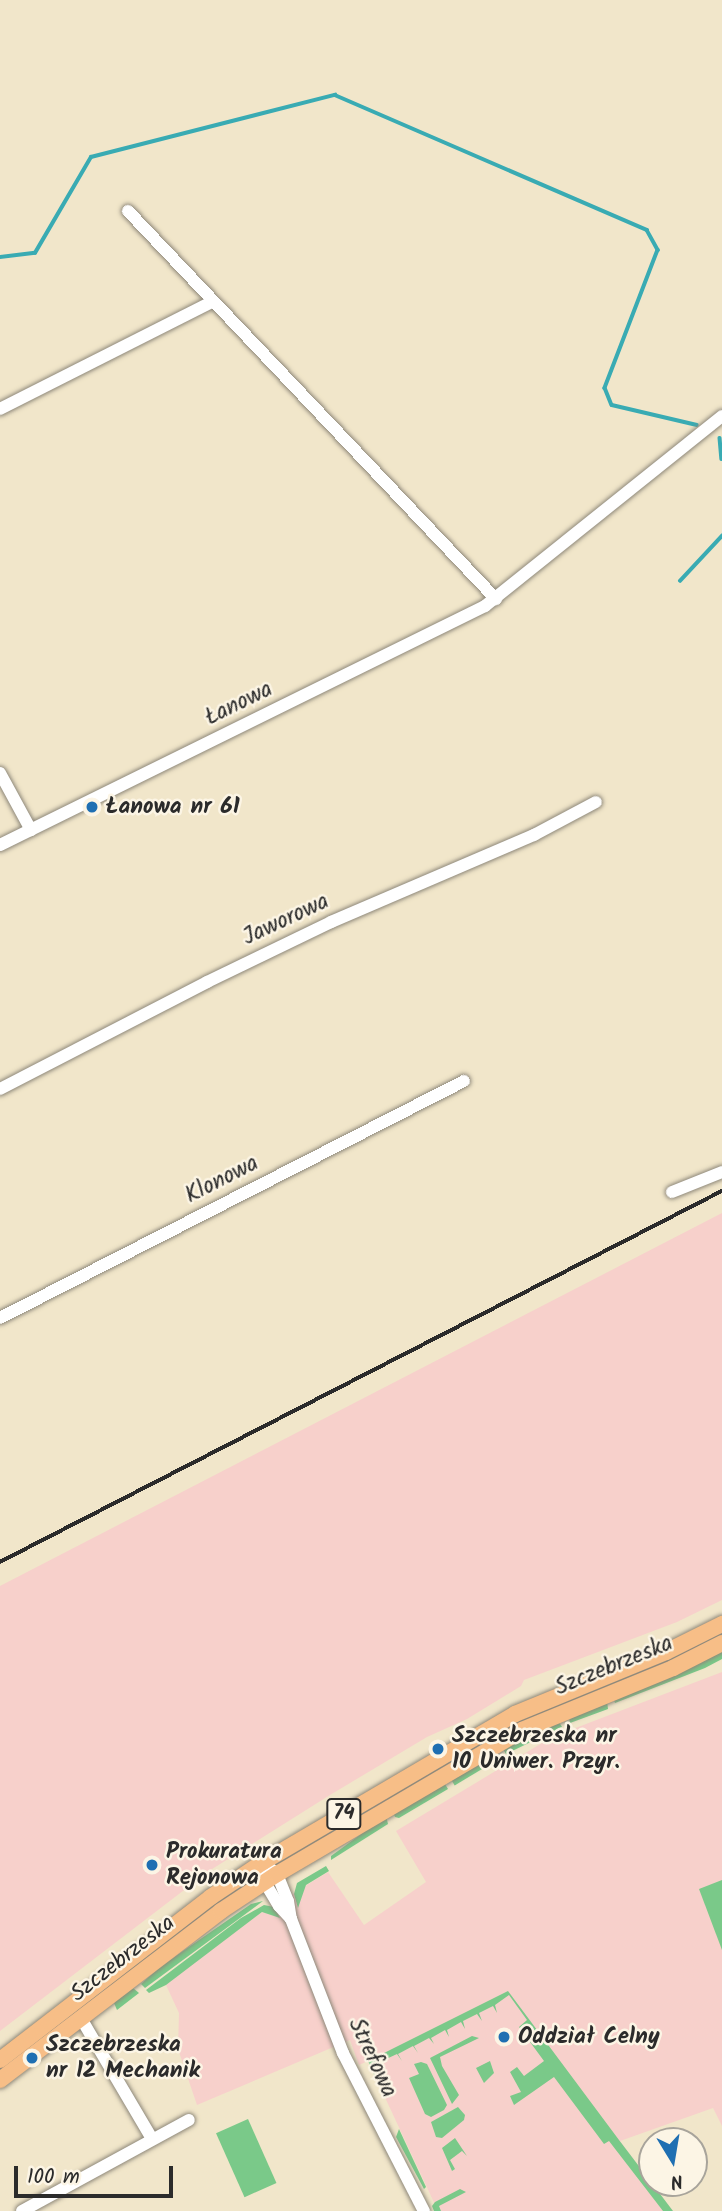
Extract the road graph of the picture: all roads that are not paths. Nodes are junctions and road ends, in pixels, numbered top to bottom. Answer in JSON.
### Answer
{"nodes":[{"id":1,"x":128,"y":211,"type":"dead end"},
{"id":2,"x":212,"y":302,"type":"junction"},
{"id":3,"x":0,"y":409,"type":"edge"},
{"id":4,"x":722,"y":416,"type":"edge"},
{"id":5,"x":496,"y":599,"type":"junction"},
{"id":6,"x":0,"y":772,"type":"edge"},
{"id":7,"x":596,"y":803,"type":"dead end"},
{"id":8,"x":30,"y":830,"type":"junction"},
{"id":9,"x":0,"y":845,"type":"edge"},
{"id":10,"x":464,"y":1082,"type":"dead end"},
{"id":11,"x":0,"y":1089,"type":"edge"},
{"id":12,"x":722,"y":1172,"type":"edge"},
{"id":13,"x":671,"y":1192,"type":"dead end"},
{"id":14,"x":0,"y":1318,"type":"edge"},
{"id":15,"x":722,"y":1624,"type":"edge"},
{"id":16,"x":722,"y":1643,"type":"edge"},
{"id":17,"x":263,"y":1862,"type":"junction"},
{"id":18,"x":270,"y":1877,"type":"junction"},
{"id":19,"x":82,"y":2020,"type":"junction"},
{"id":20,"x":0,"y":2060,"type":"edge"},
{"id":21,"x":0,"y":2080,"type":"edge"},
{"id":22,"x":189,"y":2120,"type":"dead end"},
{"id":23,"x":152,"y":2140,"type":"junction"},
{"id":24,"x":22,"y":2211,"type":"edge"},
{"id":25,"x":424,"y":2211,"type":"edge"}],
"edges":[{"from":1,"to":2,"type":"street"},
{"from":2,"to":3,"type":"street"},
{"from":2,"to":5,"type":"street"},
{"from":4,"to":5,"type":"street","name":"Łanowa"},
{"from":5,"to":8,"type":"street","name":"Łanowa"},
{"from":6,"to":8,"type":"street"},
{"from":7,"to":11,"type":"street","name":"Jaworowa"},
{"from":8,"to":9,"type":"street","name":"Łanowa"},
{"from":10,"to":14,"type":"street","name":"Klonowa"},
{"from":12,"to":13,"type":"street"},
{"from":15,"to":17,"type":"main road","name":"Szczebrzeska","number":"74"},
{"from":16,"to":18,"type":"main road","name":"Szczebrzeska","number":"74"},
{"from":17,"to":18,"type":"street","name":"Strefowa"},
{"from":17,"to":20,"type":"main road","name":"Szczebrzeska","number":"74"},
{"from":18,"to":19,"type":"main road","name":"Szczebrzeska","number":"74"},
{"from":18,"to":25,"type":"street","name":"Strefowa"},
{"from":19,"to":21,"type":"main road","name":"Szczebrzeska","number":"74"},
{"from":19,"to":23,"type":"street"},
{"from":22,"to":23,"type":"street"},
{"from":23,"to":24,"type":"street"}]}
